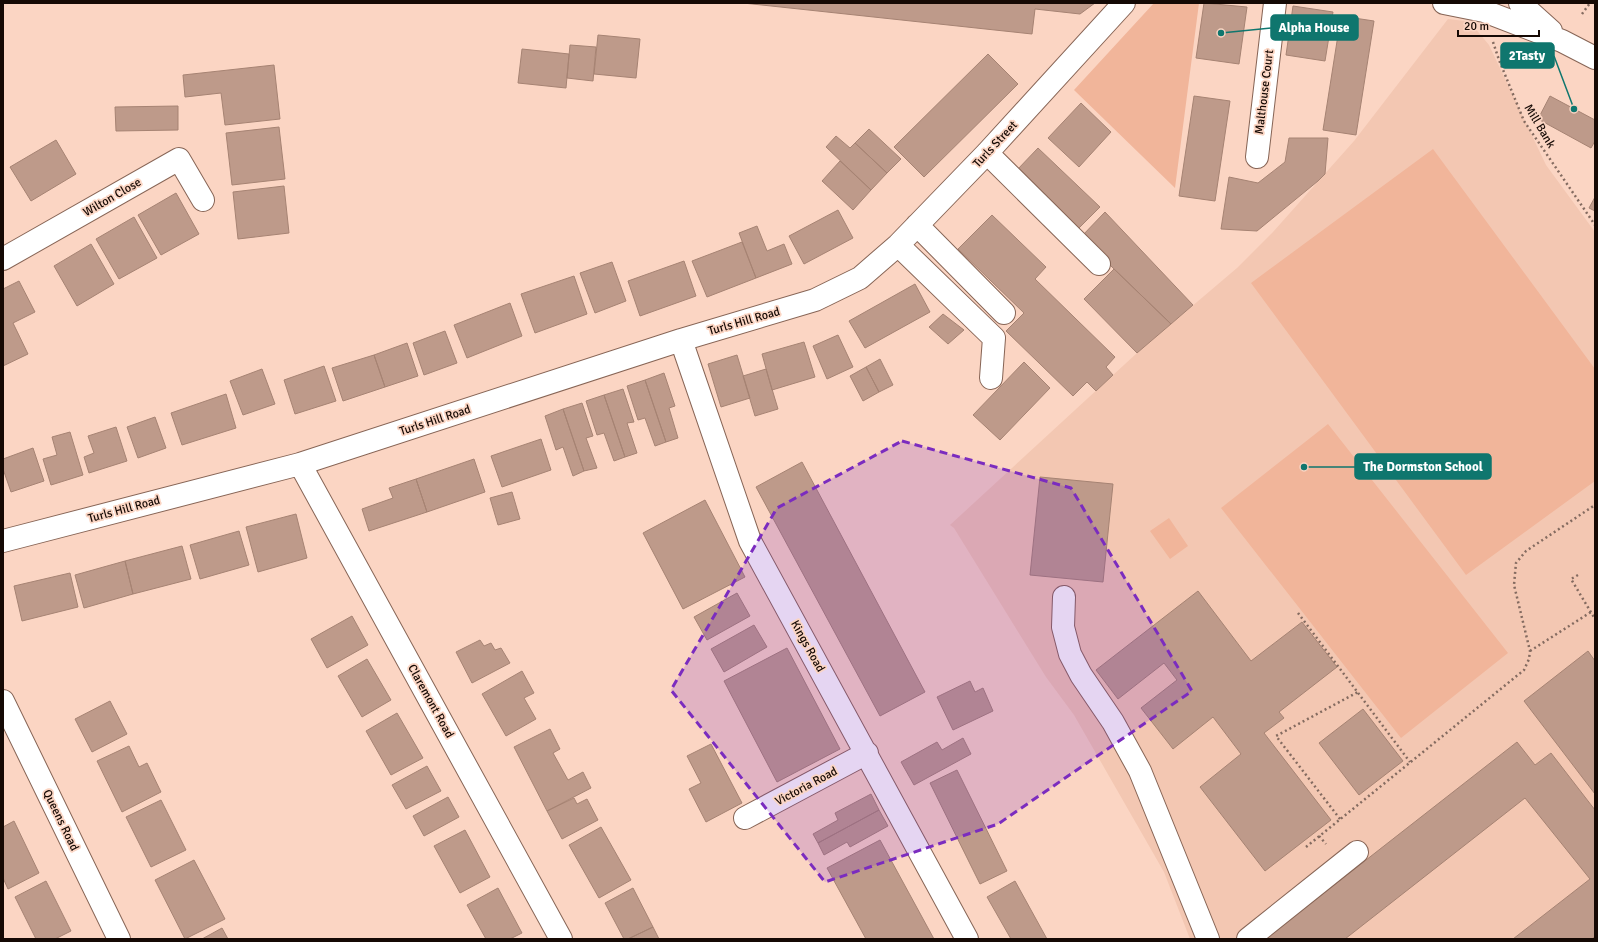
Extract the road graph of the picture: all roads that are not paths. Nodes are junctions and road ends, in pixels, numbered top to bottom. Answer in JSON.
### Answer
{"nodes":[{"id":1,"x":1124,"y":3,"type":"edge"},
{"id":2,"x":1275,"y":3,"type":"edge"},
{"id":3,"x":1444,"y":3,"type":"edge"},
{"id":4,"x":1520,"y":3,"type":"edge"},
{"id":5,"x":1562,"y":41,"type":"junction"},
{"id":6,"x":1595,"y":58,"type":"edge"},
{"id":7,"x":987,"y":153,"type":"junction"},
{"id":8,"x":1257,"y":157,"type":"dead end"},
{"id":9,"x":203,"y":200,"type":"dead end"},
{"id":10,"x":917,"y":225,"type":"junction"},
{"id":11,"x":898,"y":246,"type":"junction"},
{"id":12,"x":3,"y":259,"type":"edge"},
{"id":13,"x":1100,"y":264,"type":"dead end"},
{"id":14,"x":860,"y":278,"type":"joint"},
{"id":15,"x":1004,"y":313,"type":"dead end"},
{"id":16,"x":681,"y":340,"type":"junction"},
{"id":17,"x":991,"y":378,"type":"dead end"},
{"id":18,"x":300,"y":464,"type":"junction"},
{"id":19,"x":3,"y":541,"type":"edge"},
{"id":20,"x":1064,"y":597,"type":"dead end"},
{"id":21,"x":3,"y":701,"type":"edge"},
{"id":22,"x":867,"y":753,"type":"junction"},
{"id":23,"x":745,"y":818,"type":"dead end"},
{"id":24,"x":1357,"y":852,"type":"dead end"},
{"id":25,"x":119,"y":939,"type":"edge"},
{"id":26,"x":561,"y":939,"type":"edge"},
{"id":27,"x":967,"y":939,"type":"edge"},
{"id":28,"x":1208,"y":939,"type":"edge"},
{"id":29,"x":1248,"y":939,"type":"edge"}],
"edges":[{"from":1,"to":7,"type":"street","name":"Turls Street"},
{"from":2,"to":8,"type":"street","name":"Malthouse Court"},
{"from":3,"to":5,"type":"street"},
{"from":4,"to":5,"type":"street"},
{"from":5,"to":6,"type":"street"},
{"from":7,"to":10,"type":"street","name":"Turls Street"},
{"from":7,"to":13,"type":"street"},
{"from":9,"to":12,"type":"street","name":"Wilton Close"},
{"from":10,"to":11,"type":"street","name":"Turls Street"},
{"from":10,"to":15,"type":"street"},
{"from":11,"to":14,"type":"street","name":"Turls Street"},
{"from":11,"to":17,"type":"street"},
{"from":14,"to":16,"type":"street","name":"Turls Hill Road"},
{"from":16,"to":18,"type":"street","name":"Turls Hill Road"},
{"from":16,"to":22,"type":"street","name":"Kings Road"},
{"from":18,"to":19,"type":"street","name":"Turls Hill Road"},
{"from":18,"to":26,"type":"street","name":"Claremont Road"},
{"from":20,"to":28,"type":"street"},
{"from":21,"to":25,"type":"street","name":"Queens Road"},
{"from":22,"to":23,"type":"street","name":"Victoria Road"},
{"from":22,"to":27,"type":"street","name":"Kings Road"},
{"from":24,"to":29,"type":"street"}]}
